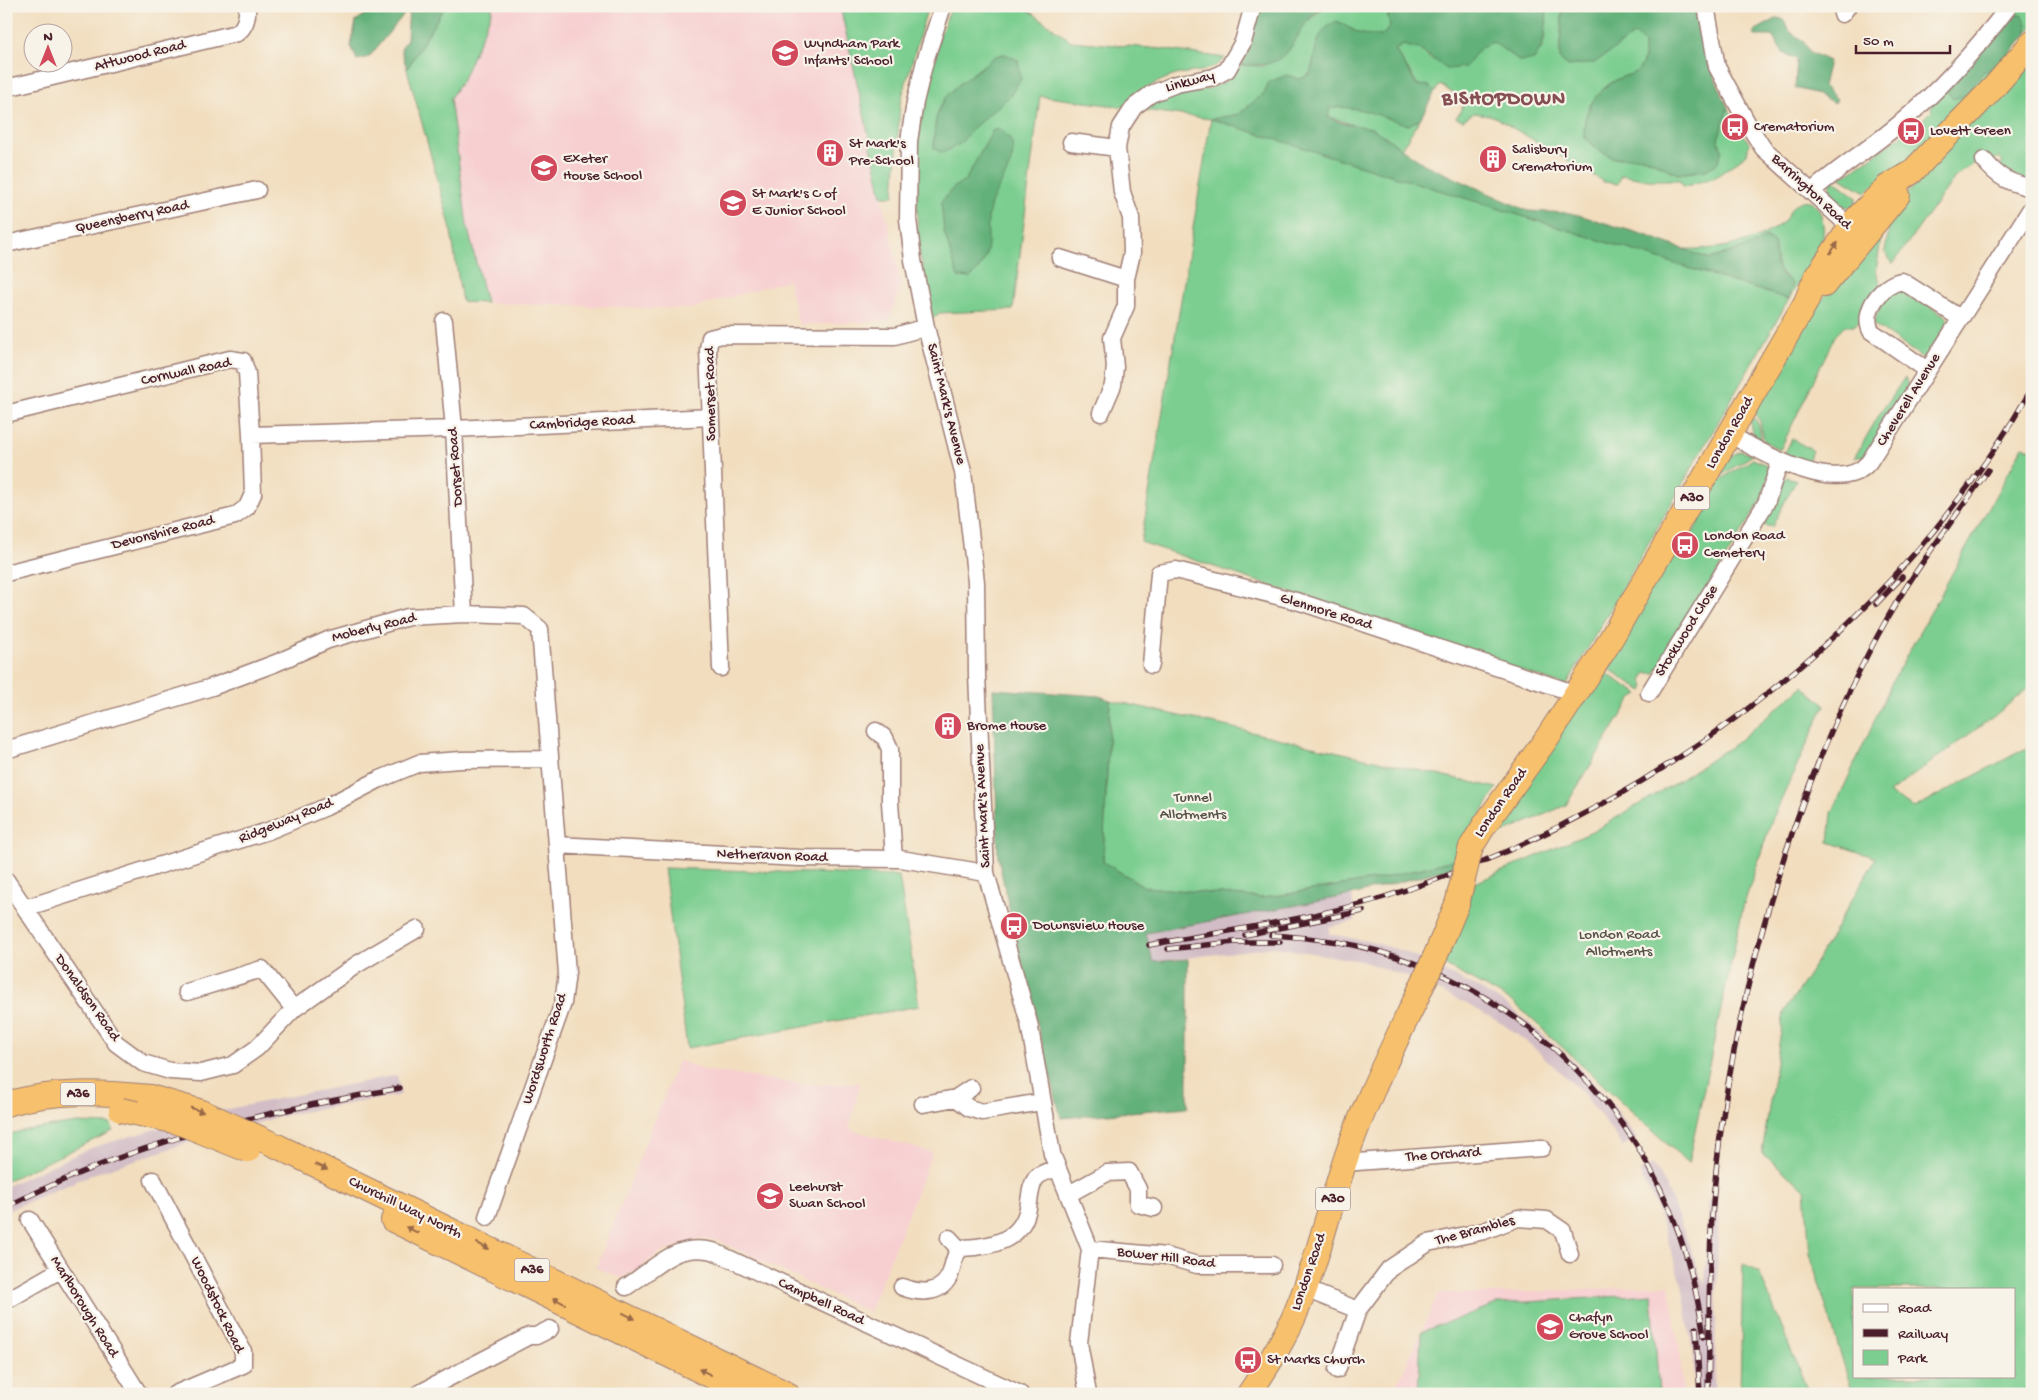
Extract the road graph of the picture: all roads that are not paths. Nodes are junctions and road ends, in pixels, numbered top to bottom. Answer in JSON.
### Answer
{"nodes":[{"id":1,"x":247,"y":6,"type":"edge"},
{"id":2,"x":943,"y":6,"type":"edge"},
{"id":3,"x":1253,"y":6,"type":"edge"},
{"id":4,"x":1706,"y":6,"type":"edge"},
{"id":5,"x":2007,"y":7,"type":"edge"},
{"id":6,"x":2032,"y":43,"type":"edge"},
{"id":7,"x":6,"y":88,"type":"edge"},
{"id":8,"x":1071,"y":142,"type":"dead end"},
{"id":9,"x":1116,"y":148,"type":"junction"},
{"id":10,"x":1984,"y":160,"type":"dead end"},
{"id":11,"x":2032,"y":188,"type":"edge"},
{"id":12,"x":257,"y":190,"type":"dead end"},
{"id":13,"x":1811,"y":192,"type":"junction"},
{"id":14,"x":2032,"y":207,"type":"edge"},
{"id":15,"x":1856,"y":233,"type":"junction"},
{"id":16,"x":6,"y":244,"type":"edge"},
{"id":17,"x":1060,"y":258,"type":"dead end"},
{"id":18,"x":1126,"y":279,"type":"junction"},
{"id":19,"x":1960,"y":318,"type":"junction"},
{"id":20,"x":444,"y":321,"type":"dead end"},
{"id":21,"x":926,"y":326,"type":"junction"},
{"id":22,"x":1927,"y":370,"type":"junction"},
{"id":23,"x":1101,"y":413,"type":"dead end"},
{"id":24,"x":6,"y":414,"type":"edge"},
{"id":25,"x":711,"y":417,"type":"junction"},
{"id":26,"x":454,"y":429,"type":"junction"},
{"id":27,"x":1729,"y":434,"type":"junction"},
{"id":28,"x":251,"y":435,"type":"junction"},
{"id":29,"x":1780,"y":462,"type":"junction"},
{"id":30,"x":6,"y":572,"type":"edge"},
{"id":31,"x":464,"y":614,"type":"junction"},
{"id":32,"x":1151,"y":665,"type":"dead end"},
{"id":33,"x":721,"y":668,"type":"dead end"},
{"id":34,"x":1649,"y":693,"type":"dead end"},
{"id":35,"x":1577,"y":694,"type":"junction"},
{"id":36,"x":876,"y":731,"type":"dead end"},
{"id":37,"x":6,"y":750,"type":"edge"},
{"id":38,"x":549,"y":759,"type":"junction"},
{"id":39,"x":557,"y":845,"type":"junction"},
{"id":40,"x":894,"y":859,"type":"junction"},
{"id":41,"x":986,"y":873,"type":"junction"},
{"id":42,"x":6,"y":880,"type":"edge"},
{"id":43,"x":25,"y":908,"type":"junction"},
{"id":44,"x":417,"y":929,"type":"dead end"},
{"id":45,"x":187,"y":992,"type":"dead end"},
{"id":46,"x":294,"y":1009,"type":"junction"},
{"id":47,"x":971,"y":1088,"type":"dead end"},
{"id":48,"x":956,"y":1098,"type":"junction"},
{"id":49,"x":1041,"y":1102,"type":"junction"},
{"id":50,"x":6,"y":1104,"type":"edge"},
{"id":51,"x":923,"y":1104,"type":"dead end"},
{"id":52,"x":6,"y":1119,"type":"edge"},
{"id":53,"x":1542,"y":1148,"type":"dead end"},
{"id":54,"x":1344,"y":1163,"type":"junction"},
{"id":55,"x":1057,"y":1168,"type":"junction"},
{"id":56,"x":153,"y":1180,"type":"dead end"},
{"id":57,"x":1069,"y":1194,"type":"junction"},
{"id":58,"x":1154,"y":1208,"type":"dead end"},
{"id":59,"x":487,"y":1217,"type":"dead end"},
{"id":60,"x":30,"y":1220,"type":"dead end"},
{"id":61,"x":1090,"y":1249,"type":"junction"},
{"id":62,"x":1570,"y":1254,"type":"dead end"},
{"id":63,"x":1272,"y":1265,"type":"dead end"},
{"id":64,"x":60,"y":1270,"type":"junction"},
{"id":65,"x":626,"y":1287,"type":"dead end"},
{"id":66,"x":902,"y":1287,"type":"dead end"},
{"id":67,"x":1305,"y":1289,"type":"junction"},
{"id":68,"x":6,"y":1301,"type":"edge"},
{"id":69,"x":1358,"y":1310,"type":"junction"},
{"id":70,"x":550,"y":1329,"type":"dead end"},
{"id":71,"x":1337,"y":1370,"type":"dead end"},
{"id":72,"x":139,"y":1394,"type":"edge"},
{"id":73,"x":175,"y":1394,"type":"edge"},
{"id":74,"x":418,"y":1394,"type":"edge"},
{"id":75,"x":748,"y":1394,"type":"edge"},
{"id":76,"x":787,"y":1394,"type":"edge"},
{"id":77,"x":1020,"y":1394,"type":"edge"},
{"id":78,"x":1088,"y":1394,"type":"edge"},
{"id":79,"x":1249,"y":1394,"type":"edge"}],
"edges":[{"from":1,"to":7,"type":"street","name":"Attwood Road"},
{"from":2,"to":21,"type":"street","name":"Saint Mark's Avenue"},
{"from":3,"to":9,"type":"street","name":"Linkway"},
{"from":4,"to":13,"type":"street","name":"Barrington Road"},
{"from":5,"to":13,"type":"street"},
{"from":6,"to":15,"type":"highway","name":"London Road","number":"A30"},
{"from":8,"to":9,"type":"street"},
{"from":9,"to":18,"type":"street","name":"Linkway"},
{"from":10,"to":11,"type":"street"},
{"from":12,"to":16,"type":"street","name":"Queensberry Road"},
{"from":13,"to":15,"type":"street","name":"Barrington Road"},
{"from":14,"to":19,"type":"street","name":"Cheverell Avenue"},
{"from":15,"to":27,"type":"highway","name":"London Road","number":"A30"},
{"from":17,"to":18,"type":"street"},
{"from":18,"to":23,"type":"street","name":"Linkway"},
{"from":19,"to":22,"type":"street","name":"Cheverell Avenue"},
{"from":19,"to":22,"type":"street"},
{"from":20,"to":26,"type":"street","name":"Dorset Road"},
{"from":21,"to":25,"type":"street","name":"Somerset Road"},
{"from":21,"to":41,"type":"street","name":"Saint Mark's Avenue"},
{"from":22,"to":29,"type":"street","name":"Cheverell Avenue"},
{"from":24,"to":28,"type":"street","name":"Cornwall Road"},
{"from":25,"to":26,"type":"street","name":"Cambridge Road"},
{"from":25,"to":33,"type":"street","name":"Somerset Road"},
{"from":26,"to":28,"type":"street"},
{"from":26,"to":31,"type":"street","name":"Dorset Road"},
{"from":27,"to":29,"type":"street","name":"Cheverell Avenue"},
{"from":27,"to":35,"type":"highway","name":"London Road","number":"A30"},
{"from":28,"to":30,"type":"street","name":"Devonshire Road"},
{"from":29,"to":34,"type":"street","name":"Stockwood Close"},
{"from":31,"to":37,"type":"street","name":"Moberly Road"},
{"from":31,"to":38,"type":"street","name":"Moberly Road"},
{"from":32,"to":35,"type":"street","name":"Glenmore Road"},
{"from":35,"to":54,"type":"highway","name":"London Road","number":"A30","bridge":true},
{"from":36,"to":40,"type":"street"},
{"from":38,"to":39,"type":"street","name":"Moberly Road"},
{"from":38,"to":43,"type":"street","name":"Ridgeway Road"},
{"from":39,"to":40,"type":"street","name":"Netheravon Road"},
{"from":39,"to":59,"type":"street","name":"Wordsworth Road"},
{"from":40,"to":41,"type":"street","name":"Netheravon Road"},
{"from":41,"to":49,"type":"street","name":"Saint Mark's Avenue"},
{"from":42,"to":43,"type":"street","name":"Donaldson Road"},
{"from":43,"to":46,"type":"street","name":"Donaldson Road"},
{"from":44,"to":46,"type":"street","name":"Donaldson Road"},
{"from":45,"to":46,"type":"street"},
{"from":47,"to":48,"type":"street"},
{"from":48,"to":49,"type":"street"},
{"from":48,"to":51,"type":"street"},
{"from":49,"to":55,"type":"street","name":"Saint Mark's Avenue"},
{"from":50,"to":76,"type":"highway","name":"Churchill Way North","number":"A36","one_way":true,"bridge":true},
{"from":75,"to":52,"type":"highway","name":"Churchill Way North","number":"A36","one_way":true,"bridge":true},
{"from":53,"to":54,"type":"street","name":"The Orchard"},
{"from":54,"to":67,"type":"highway","name":"London Road","number":"A30"},
{"from":55,"to":57,"type":"street","name":"Saint Mark's Avenue"},
{"from":55,"to":66,"type":"street"},
{"from":56,"to":73,"type":"street","name":"Woodstock Road"},
{"from":57,"to":58,"type":"street"},
{"from":57,"to":61,"type":"street","name":"Saint Mark's Avenue"},
{"from":60,"to":64,"type":"street","name":"Marlborough Road"},
{"from":61,"to":63,"type":"street","name":"Bower Hill Road"},
{"from":61,"to":78,"type":"street","name":"Saint Mark's Avenue"},
{"from":62,"to":69,"type":"street","name":"The Brambles"},
{"from":64,"to":68,"type":"street"},
{"from":64,"to":72,"type":"street","name":"Marlborough Road"},
{"from":65,"to":77,"type":"street","name":"Campbell Road"},
{"from":67,"to":69,"type":"street"},
{"from":67,"to":79,"type":"highway","name":"London Road","number":"A30"},
{"from":69,"to":71,"type":"street","name":"The Brambles"},
{"from":70,"to":74,"type":"street"}]}
